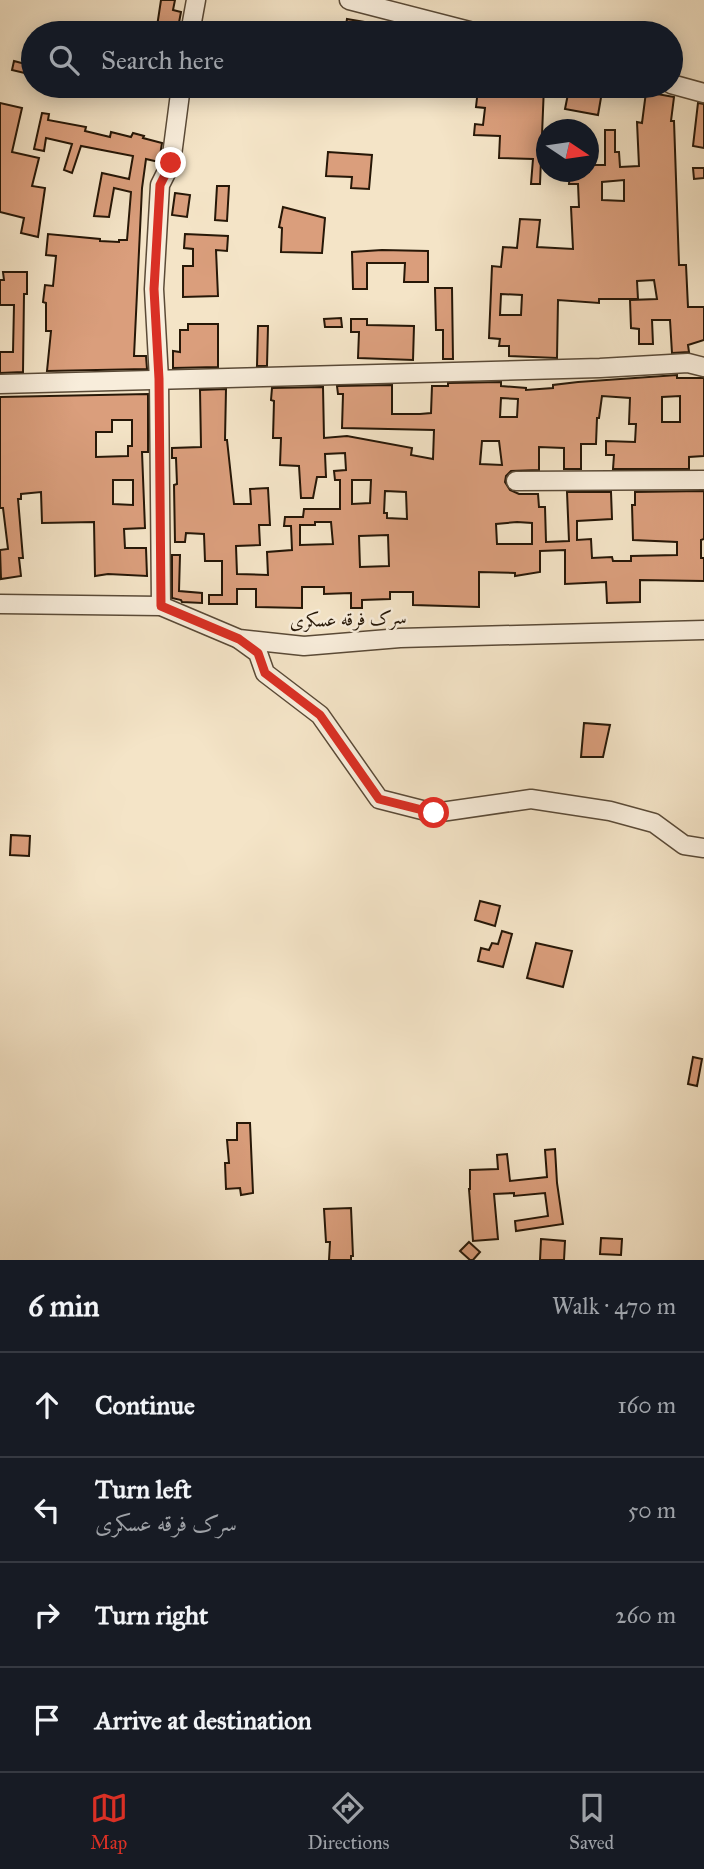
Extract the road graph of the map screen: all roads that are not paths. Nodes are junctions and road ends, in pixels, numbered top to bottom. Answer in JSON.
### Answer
{"nodes":[{"id":1,"x":196,"y":0,"type":"edge"},
{"id":2,"x":349,"y":0,"type":"edge"},
{"id":3,"x":192,"y":21,"type":"edge"},
{"id":4,"x":430,"y":21,"type":"edge"},
{"id":5,"x":683,"y":87,"type":"edge"},
{"id":6,"x":704,"y":93,"type":"edge"},
{"id":7,"x":179,"y":98,"type":"edge"},
{"id":8,"x":704,"y":367,"type":"edge"},
{"id":9,"x":159,"y":379,"type":"junction"},
{"id":10,"x":0,"y":384,"type":"edge"},
{"id":11,"x":704,"y":480,"type":"edge"},
{"id":12,"x":516,"y":481,"type":"dead end"},
{"id":13,"x":0,"y":604,"type":"edge"},
{"id":14,"x":161,"y":606,"type":"junction"},
{"id":15,"x":704,"y":631,"type":"edge"},
{"id":16,"x":239,"y":639,"type":"junction"},
{"id":17,"x":704,"y":848,"type":"edge"}],
"edges":[{"from":1,"to":3,"type":"street"},
{"from":2,"to":4,"type":"street"},
{"from":5,"to":6,"type":"street"},
{"from":7,"to":9,"type":"street"},
{"from":8,"to":9,"type":"street"},
{"from":9,"to":10,"type":"street"},
{"from":9,"to":14,"type":"street"},
{"from":11,"to":12,"type":"street"},
{"from":13,"to":14,"type":"street","name":"سرک فرقه عسکری"},
{"from":14,"to":16,"type":"street","name":"سرک فرقه عسکری"},
{"from":15,"to":16,"type":"street","name":"سرک فرقه عسکری"},
{"from":16,"to":17,"type":"street"}]}
